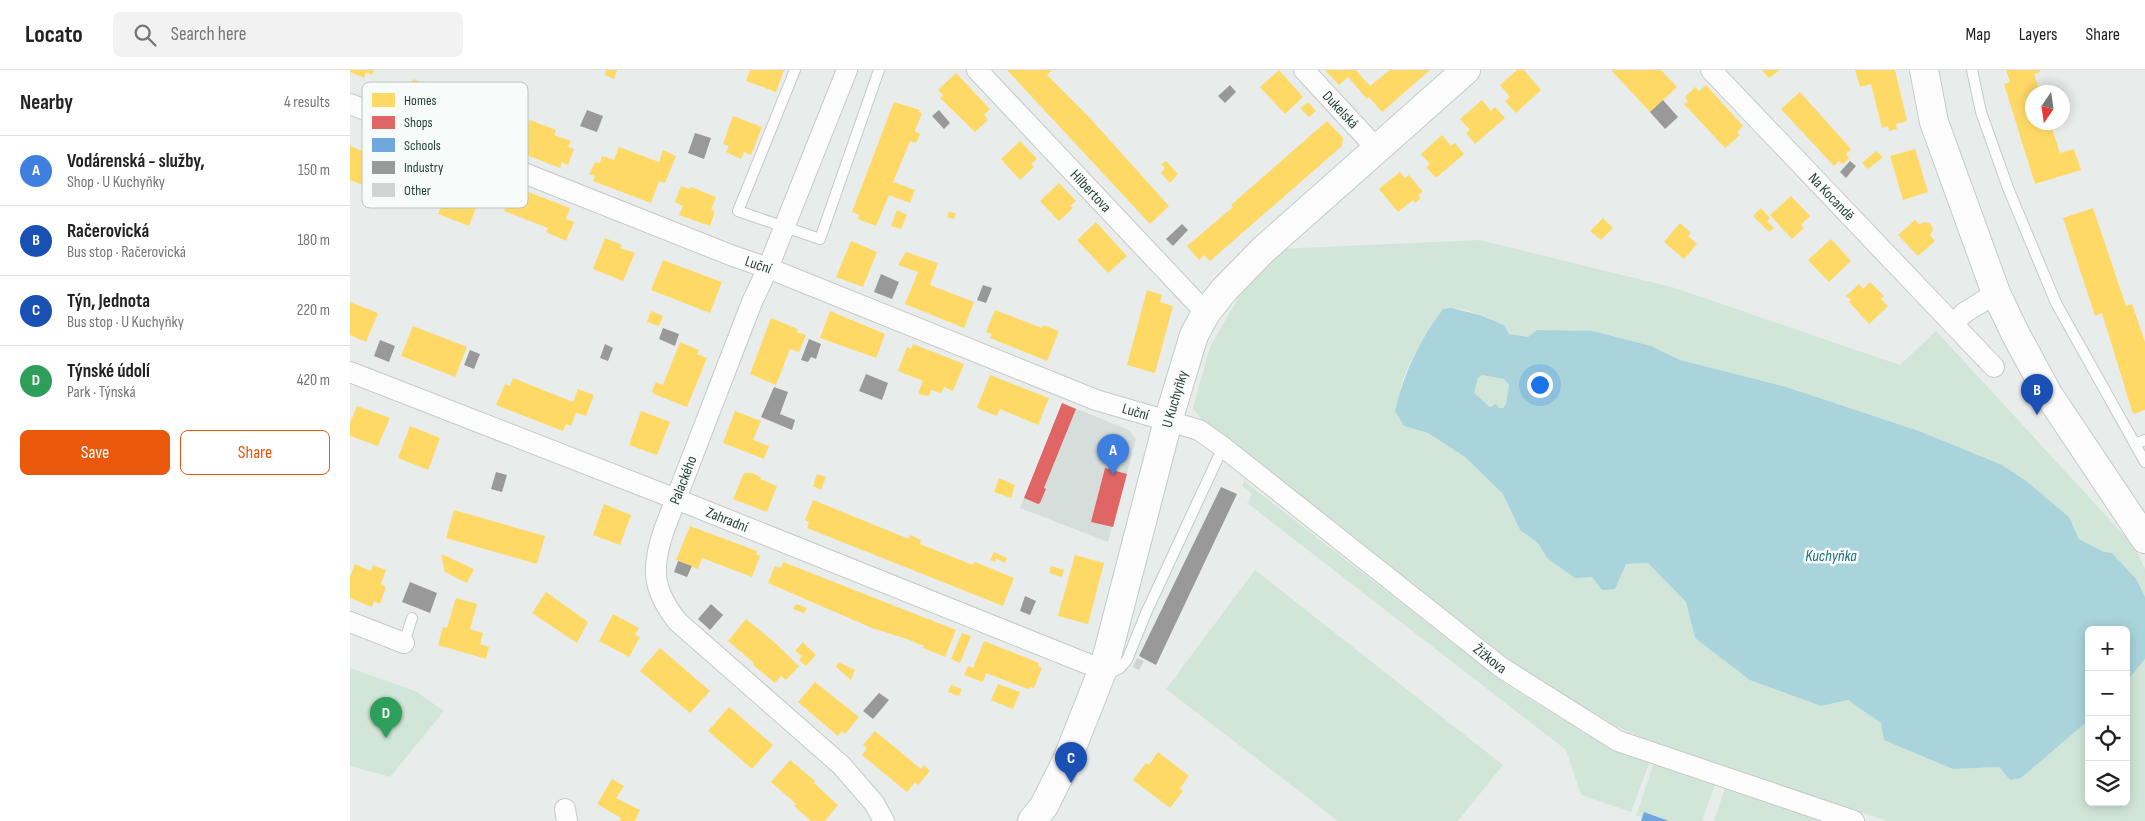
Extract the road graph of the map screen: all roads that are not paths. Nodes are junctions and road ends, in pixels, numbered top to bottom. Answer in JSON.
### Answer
{"nodes":[{"id":1,"x":795,"y":70,"type":"edge"},
{"id":2,"x":847,"y":70,"type":"edge"},
{"id":3,"x":879,"y":70,"type":"edge"},
{"id":4,"x":978,"y":70,"type":"edge"},
{"id":5,"x":1304,"y":70,"type":"edge"},
{"id":6,"x":1466,"y":70,"type":"edge"},
{"id":7,"x":1711,"y":70,"type":"edge"},
{"id":8,"x":1924,"y":70,"type":"edge"},
{"id":9,"x":1972,"y":70,"type":"edge"},
{"id":10,"x":350,"y":104,"type":"edge"},
{"id":11,"x":362,"y":109,"type":"edge"},
{"id":12,"x":1377,"y":149,"type":"junction"},
{"id":13,"x":528,"y":175,"type":"edge"},
{"id":14,"x":786,"y":226,"type":"junction"},
{"id":15,"x":768,"y":268,"type":"junction"},
{"id":16,"x":1996,"y":293,"type":"junction"},
{"id":17,"x":1206,"y":313,"type":"junction"},
{"id":18,"x":1953,"y":324,"type":"junction"},
{"id":19,"x":1994,"y":367,"type":"dead end"},
{"id":20,"x":350,"y":372,"type":"edge"},
{"id":21,"x":1168,"y":421,"type":"junction"},
{"id":22,"x":2145,"y":440,"type":"edge"},
{"id":23,"x":2135,"y":444,"type":"junction"},
{"id":24,"x":1223,"y":447,"type":"junction"},
{"id":25,"x":2145,"y":462,"type":"edge"},
{"id":26,"x":676,"y":500,"type":"junction"},
{"id":27,"x":2145,"y":539,"type":"edge"},
{"id":28,"x":412,"y":618,"type":"dead end"},
{"id":29,"x":350,"y":622,"type":"edge"},
{"id":30,"x":404,"y":643,"type":"joint"},
{"id":31,"x":1102,"y":674,"type":"junction"},
{"id":32,"x":884,"y":821,"type":"edge"},
{"id":33,"x":1032,"y":821,"type":"edge"},
{"id":34,"x":1854,"y":821,"type":"edge"}],
"edges":[{"from":1,"to":14,"type":"lane"},
{"from":2,"to":14,"type":"street","name":"Palackého"},
{"from":3,"to":14,"type":"lane"},
{"from":4,"to":17,"type":"street","name":"Hilbertova"},
{"from":5,"to":12,"type":"street","name":"Dukelská"},
{"from":6,"to":12,"type":"street","name":"U Kuchyňky"},
{"from":7,"to":18,"type":"street","name":"Na Kocandě"},
{"from":8,"to":16,"type":"street"},
{"from":9,"to":23,"type":"lane"},
{"from":10,"to":11,"type":"street","name":"Luční"},
{"from":12,"to":17,"type":"street","name":"U Kuchyňky"},
{"from":13,"to":15,"type":"street","name":"Luční"},
{"from":14,"to":15,"type":"street","name":"Palackého"},
{"from":15,"to":21,"type":"street","name":"Luční"},
{"from":15,"to":26,"type":"street","name":"Palackého"},
{"from":16,"to":18,"type":"street"},
{"from":16,"to":27,"type":"street"},
{"from":17,"to":21,"type":"street","name":"U Kuchyňky"},
{"from":18,"to":19,"type":"street","name":"Na Kocandě"},
{"from":20,"to":26,"type":"street","name":"Zahradní"},
{"from":21,"to":24,"type":"street","name":"Žižkova"},
{"from":21,"to":31,"type":"street","name":"U Kuchyňky"},
{"from":22,"to":23,"type":"lane"},
{"from":23,"to":25,"type":"lane"},
{"from":24,"to":31,"type":"lane"},
{"from":24,"to":34,"type":"street","name":"Žižkova"},
{"from":26,"to":31,"type":"street","name":"Zahradní"},
{"from":26,"to":32,"type":"street","name":"Palackého"},
{"from":28,"to":30,"type":"lane"},
{"from":29,"to":30,"type":"street"},
{"from":31,"to":33,"type":"street","name":"U Kuchyňky"}]}
